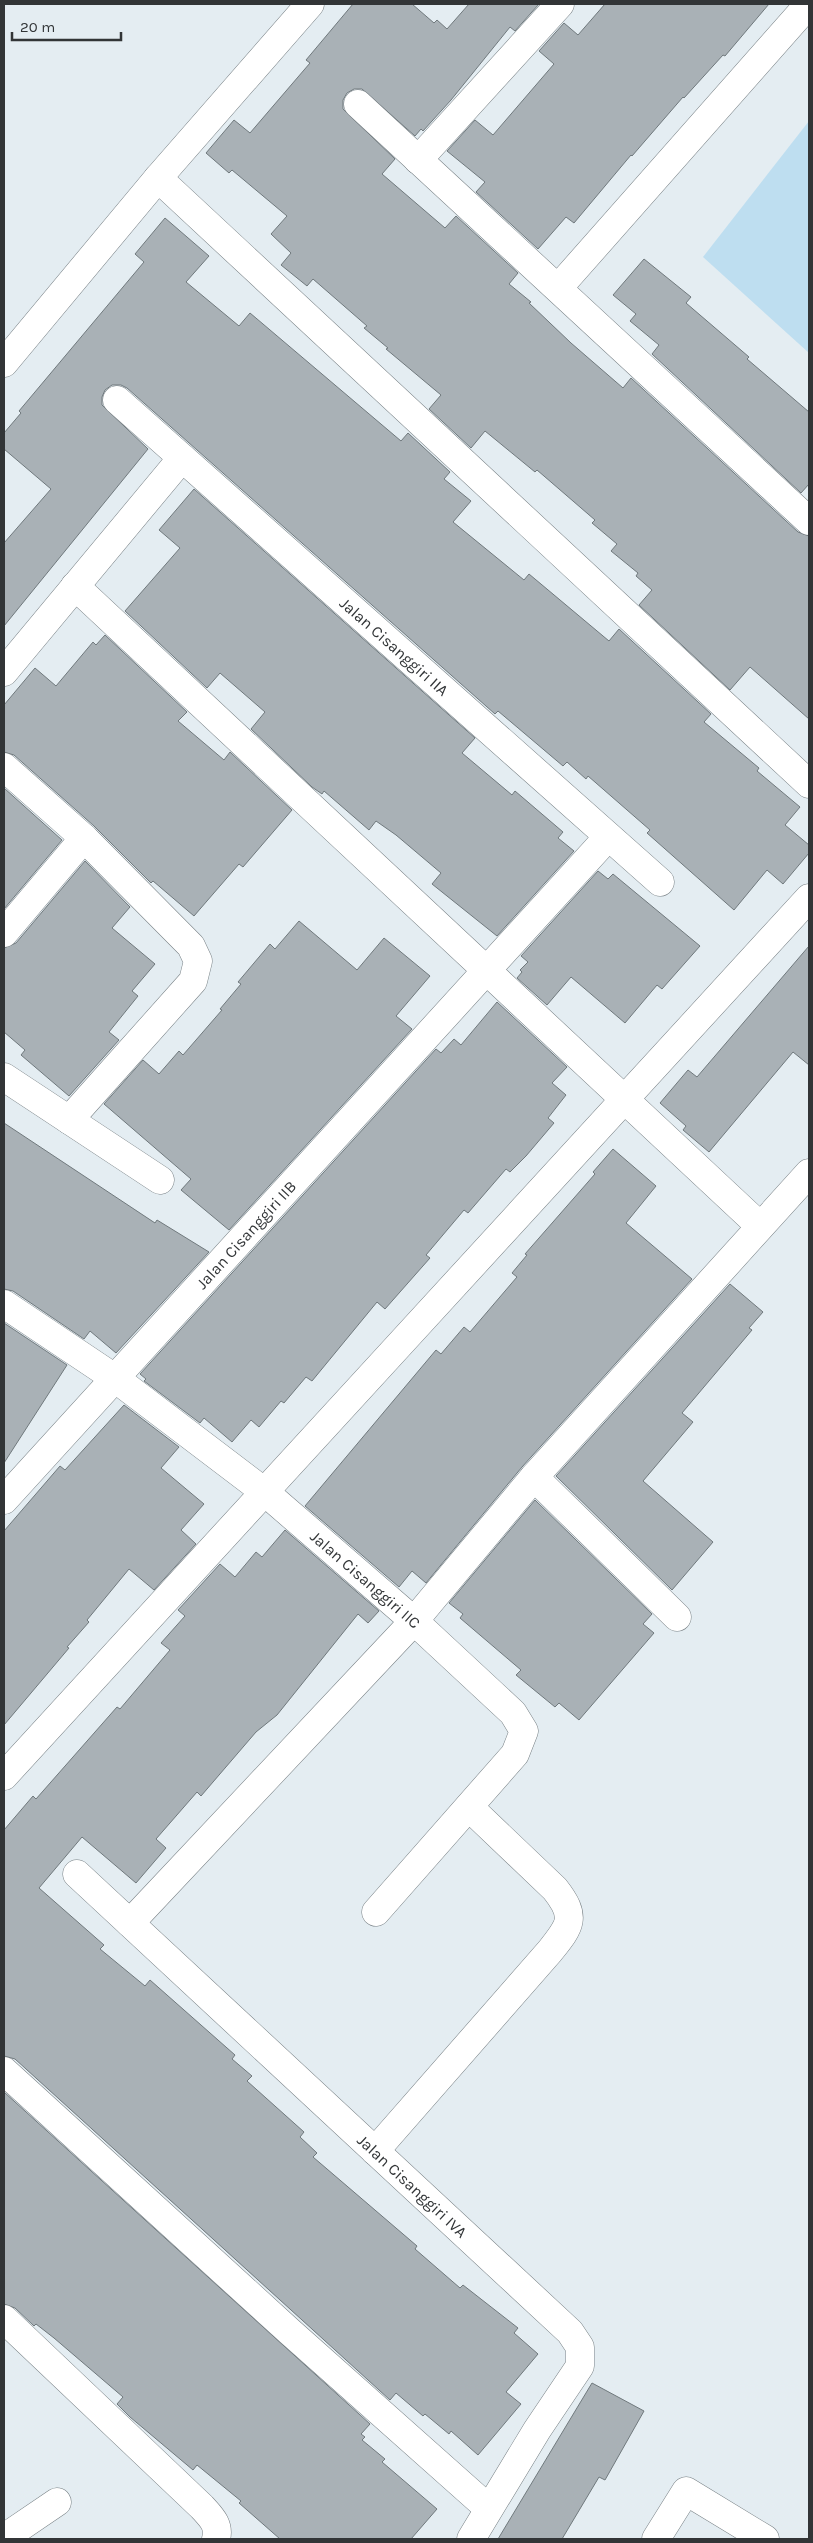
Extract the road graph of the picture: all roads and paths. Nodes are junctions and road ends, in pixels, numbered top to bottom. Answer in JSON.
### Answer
{"nodes":[{"id":1,"x":310,"y":4,"type":"edge"},
{"id":2,"x":560,"y":4,"type":"edge"},
{"id":3,"x":809,"y":4,"type":"edge"},
{"id":4,"x":358,"y":104,"type":"dead end"},
{"id":5,"x":418,"y":160,"type":"junction"},
{"id":6,"x":158,"y":178,"type":"junction"},
{"id":7,"x":559,"y":288,"type":"junction"},
{"id":8,"x":4,"y":363,"type":"edge"},
{"id":9,"x":117,"y":400,"type":"dead end"},
{"id":10,"x":182,"y":458,"type":"junction"},
{"id":11,"x":809,"y":520,"type":"edge"},
{"id":12,"x":75,"y":586,"type":"junction"},
{"id":13,"x":9,"y":656,"type":"edge"},
{"id":14,"x":4,"y":767,"type":"edge"},
{"id":15,"x":809,"y":784,"type":"edge"},
{"id":16,"x":608,"y":837,"type":"junction"},
{"id":17,"x":84,"y":838,"type":"junction"},
{"id":18,"x":660,"y":882,"type":"dead end"},
{"id":19,"x":809,"y":898,"type":"edge"},
{"id":20,"x":4,"y":933,"type":"edge"},
{"id":21,"x":486,"y":970,"type":"junction"},
{"id":22,"x":4,"y":1077,"type":"edge"},
{"id":23,"x":624,"y":1098,"type":"junction"},
{"id":24,"x":69,"y":1120,"type":"junction"},
{"id":25,"x":809,"y":1173,"type":"edge"},
{"id":26,"x":160,"y":1180,"type":"dead end"},
{"id":27,"x":760,"y":1226,"type":"junction"},
{"id":28,"x":4,"y":1304,"type":"edge"},
{"id":29,"x":116,"y":1379,"type":"junction"},
{"id":30,"x":534,"y":1477,"type":"junction"},
{"id":31,"x":266,"y":1493,"type":"junction"},
{"id":32,"x":4,"y":1500,"type":"edge"},
{"id":33,"x":677,"y":1617,"type":"dead end"},
{"id":34,"x":414,"y":1621,"type":"junction"},
{"id":35,"x":4,"y":1776,"type":"edge"},
{"id":36,"x":469,"y":1807,"type":"junction"},
{"id":37,"x":78,"y":1874,"type":"dead end"},
{"id":38,"x":376,"y":1912,"type":"dead end"},
{"id":39,"x":130,"y":1924,"type":"junction"},
{"id":40,"x":4,"y":2071,"type":"edge"},
{"id":41,"x":374,"y":2150,"type":"junction"},
{"id":42,"x":7,"y":2327,"type":"edge"},
{"id":43,"x":57,"y":2502,"type":"dead end"},
{"id":44,"x":488,"y":2508,"type":"junction"},
{"id":45,"x":32,"y":2531,"type":"edge"},
{"id":46,"x":4,"y":2538,"type":"edge"},
{"id":47,"x":216,"y":2539,"type":"edge"},
{"id":48,"x":471,"y":2539,"type":"edge"},
{"id":49,"x":656,"y":2539,"type":"edge"},
{"id":50,"x":765,"y":2539,"type":"edge"}],
"edges":[{"from":1,"to":6,"type":"street"},
{"from":2,"to":5,"type":"street"},
{"from":3,"to":7,"type":"street"},
{"from":4,"to":5,"type":"street"},
{"from":5,"to":7,"type":"street"},
{"from":6,"to":8,"type":"street"},
{"from":6,"to":15,"type":"street"},
{"from":7,"to":11,"type":"street"},
{"from":9,"to":10,"type":"street","name":"Jalan Cisanggiri IIA"},
{"from":10,"to":12,"type":"street"},
{"from":10,"to":16,"type":"street","name":"Jalan Cisanggiri IIA"},
{"from":12,"to":13,"type":"street"},
{"from":12,"to":21,"type":"street"},
{"from":14,"to":17,"type":"street"},
{"from":16,"to":18,"type":"street","name":"Jalan Cisanggiri IIA"},
{"from":16,"to":21,"type":"street"},
{"from":17,"to":20,"type":"street"},
{"from":17,"to":24,"type":"street"},
{"from":19,"to":23,"type":"street"},
{"from":21,"to":23,"type":"street"},
{"from":21,"to":29,"type":"street","name":"Jalan Cisanggiri IIB"},
{"from":22,"to":24,"type":"street"},
{"from":23,"to":27,"type":"street"},
{"from":23,"to":31,"type":"street"},
{"from":24,"to":26,"type":"street"},
{"from":25,"to":27,"type":"street"},
{"from":27,"to":30,"type":"street"},
{"from":28,"to":29,"type":"street","name":"Jalan Cisanggiri IIC"},
{"from":29,"to":31,"type":"street","name":"Jalan Cisanggiri IIC"},
{"from":29,"to":32,"type":"street","name":"Jalan Cisanggiri IIB"},
{"from":30,"to":33,"type":"street"},
{"from":30,"to":34,"type":"street"},
{"from":31,"to":34,"type":"street","name":"Jalan Cisanggiri IIC"},
{"from":31,"to":35,"type":"street"},
{"from":34,"to":36,"type":"street","name":"Jalan Cisanggiri IIC"},
{"from":34,"to":39,"type":"street"},
{"from":36,"to":38,"type":"street","name":"Jalan Cisanggiri IIC"},
{"from":36,"to":41,"type":"street"},
{"from":37,"to":39,"type":"street","name":"Jalan Cisanggiri IVA"},
{"from":39,"to":41,"type":"street","name":"Jalan Cisanggiri IVA"},
{"from":40,"to":44,"type":"street"},
{"from":41,"to":44,"type":"street","name":"Jalan Cisanggiri IVA"},
{"from":42,"to":47,"type":"street"},
{"from":43,"to":45,"type":"street"},
{"from":44,"to":48,"type":"street","name":"Jalan Cisanggiri IVA"},
{"from":45,"to":46,"type":"street"},
{"from":49,"to":50,"type":"street"}]}
